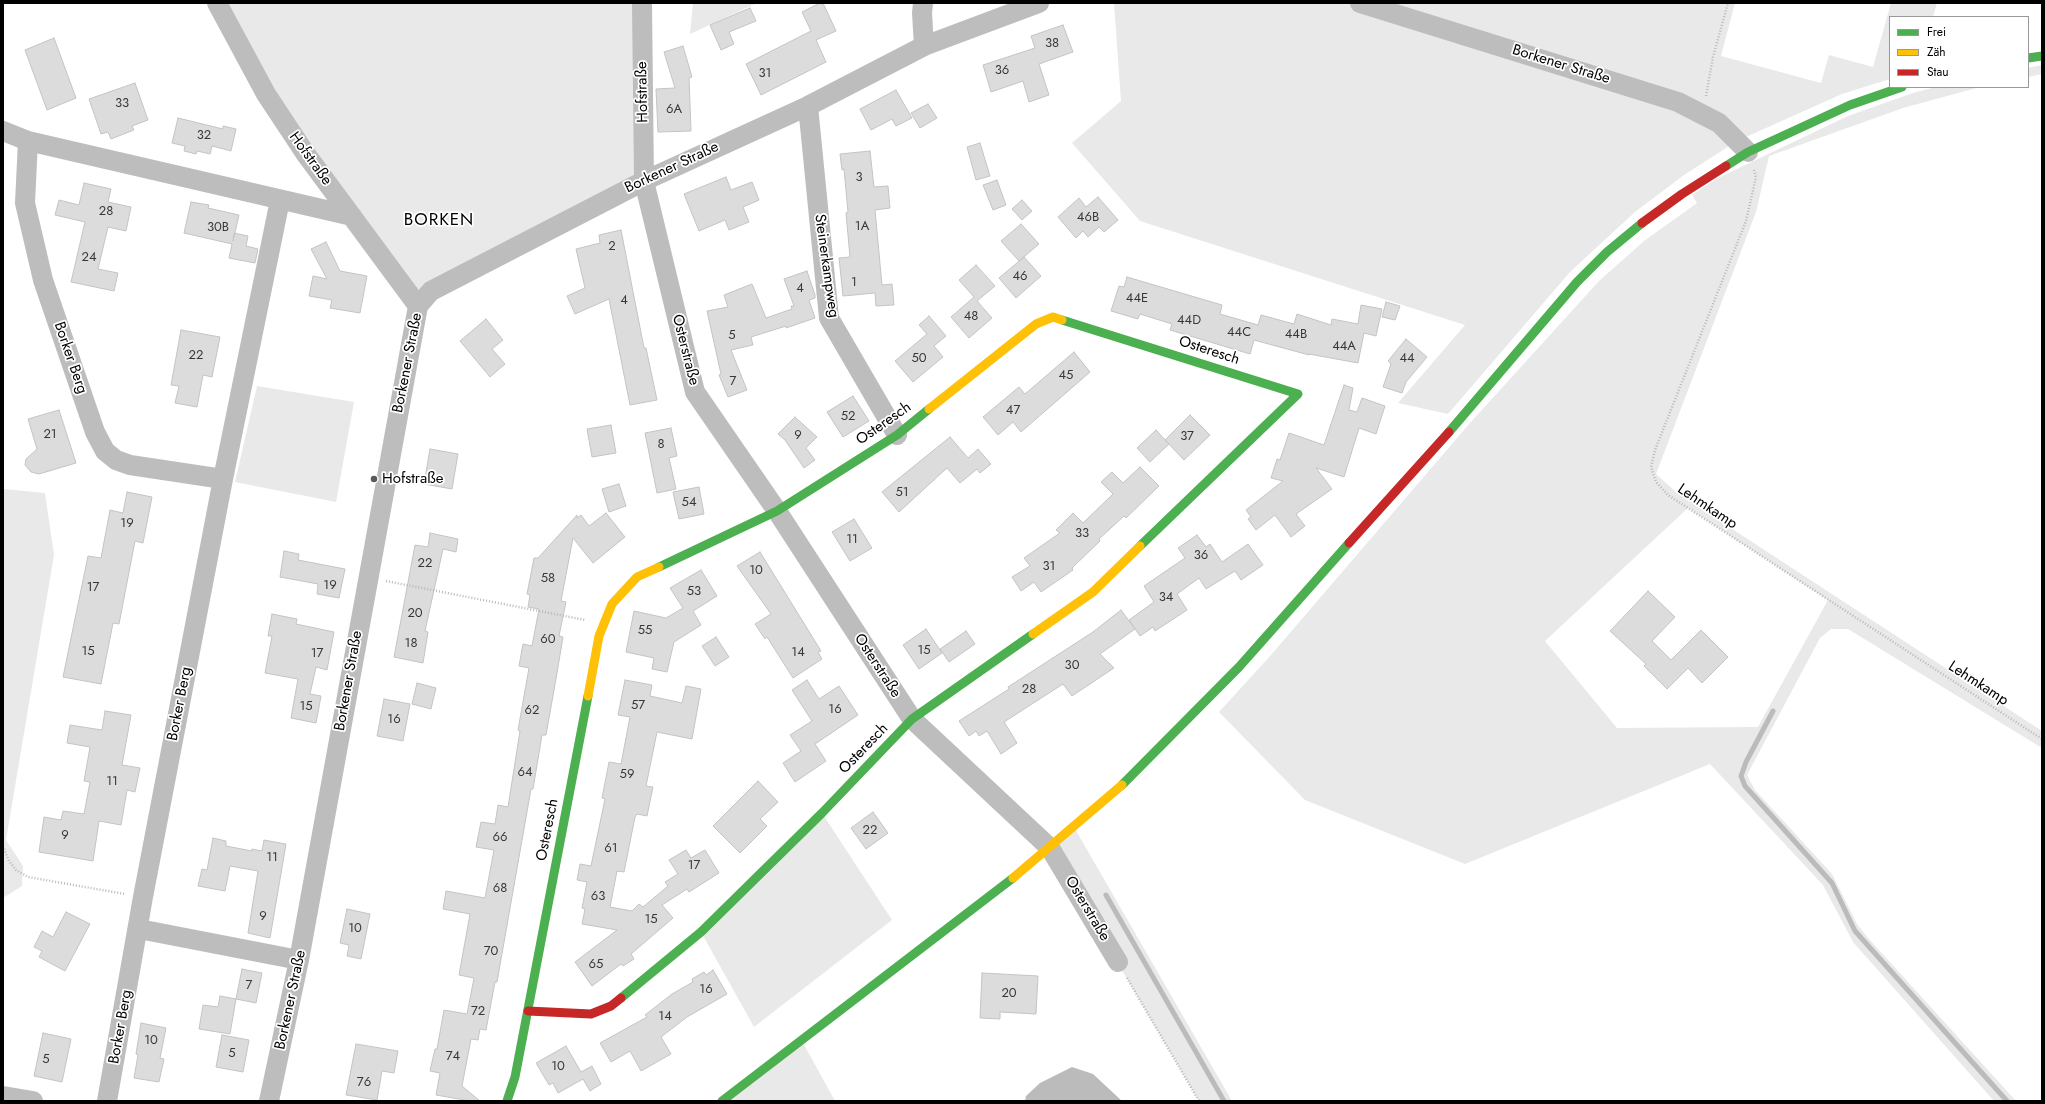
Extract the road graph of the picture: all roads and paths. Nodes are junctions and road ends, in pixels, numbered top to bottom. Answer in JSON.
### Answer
{"nodes":[{"id":1,"x":217,"y":3,"type":"edge"},
{"id":2,"x":642,"y":3,"type":"edge"},
{"id":3,"x":923,"y":3,"type":"edge"},
{"id":4,"x":1037,"y":3,"type":"edge"},
{"id":5,"x":1360,"y":3,"type":"edge"},
{"id":6,"x":1728,"y":3,"type":"edge"},
{"id":7,"x":924,"y":46,"type":"junction"},
{"id":8,"x":2042,"y":56,"type":"edge"},
{"id":9,"x":2029,"y":58,"type":"edge"},
{"id":10,"x":1899,"y":88,"type":"edge"},
{"id":11,"x":808,"y":106,"type":"junction"},
{"id":12,"x":1702,"y":115,"type":"junction"},
{"id":13,"x":3,"y":131,"type":"edge"},
{"id":14,"x":28,"y":141,"type":"junction"},
{"id":15,"x":1748,"y":152,"type":"junction"},
{"id":16,"x":644,"y":181,"type":"junction"},
{"id":17,"x":280,"y":200,"type":"junction"},
{"id":18,"x":352,"y":216,"type":"junction"},
{"id":19,"x":418,"y":306,"type":"junction"},
{"id":20,"x":897,"y":434,"type":"junction"},
{"id":21,"x":223,"y":479,"type":"junction"},
{"id":22,"x":777,"y":511,"type":"junction"},
{"id":23,"x":368,"y":577,"type":"junction"},
{"id":24,"x":603,"y":624,"type":"junction"},
{"id":25,"x":912,"y":719,"type":"junction"},
{"id":26,"x":2042,"y":739,"type":"edge"},
{"id":27,"x":3,"y":846,"type":"edge"},
{"id":28,"x":1050,"y":848,"type":"junction"},
{"id":29,"x":143,"y":898,"type":"junction"},
{"id":30,"x":139,"y":929,"type":"junction"},
{"id":31,"x":299,"y":960,"type":"junction"},
{"id":32,"x":1118,"y":962,"type":"joint"},
{"id":33,"x":528,"y":1011,"type":"junction"},
{"id":34,"x":3,"y":1096,"type":"edge"},
{"id":35,"x":33,"y":1101,"type":"edge"},
{"id":36,"x":107,"y":1101,"type":"edge"},
{"id":37,"x":269,"y":1101,"type":"edge"},
{"id":38,"x":507,"y":1101,"type":"edge"},
{"id":39,"x":722,"y":1101,"type":"edge"},
{"id":40,"x":1199,"y":1101,"type":"edge"}],
"edges":[{"from":1,"to":18,"type":"street","name":"Hofstraße"},
{"from":2,"to":16,"type":"street","name":"Hofstraße"},
{"from":3,"to":7,"type":"street"},
{"from":4,"to":7,"type":"street","name":"Borkener Straße"},
{"from":5,"to":12,"type":"street","name":"Borkener Straße"},
{"from":6,"to":12,"type":"path"},
{"from":7,"to":11,"type":"street","name":"Borkener Straße"},
{"from":8,"to":9,"type":"street"},
{"from":10,"to":15,"type":"street"},
{"from":11,"to":16,"type":"street","name":"Borkener Straße"},
{"from":11,"to":20,"type":"street","name":"Steinerkampweg"},
{"from":12,"to":15,"type":"street","name":"Borkener Straße"},
{"from":13,"to":14,"type":"street"},
{"from":14,"to":17,"type":"street"},
{"from":14,"to":21,"type":"street","name":"Borker Berg"},
{"from":15,"to":26,"type":"path","name":"Lehmkamp"},
{"from":15,"to":28,"type":"street"},
{"from":16,"to":19,"type":"street","name":"Borkener Straße"},
{"from":16,"to":22,"type":"street","name":"Osterstraße"},
{"from":17,"to":18,"type":"street"},
{"from":17,"to":21,"type":"street","name":"Borker Berg"},
{"from":18,"to":19,"type":"street","name":"Hofstraße"},
{"from":19,"to":23,"type":"street","name":"Borkener Straße"},
{"from":20,"to":22,"type":"street","name":"Osteresch"},
{"from":20,"to":25,"type":"street","name":"Osteresch"},
{"from":21,"to":29,"type":"street","name":"Borker Berg"},
{"from":22,"to":24,"type":"street","name":"Osteresch"},
{"from":22,"to":25,"type":"street","name":"Osterstraße"},
{"from":23,"to":24,"type":"path"},
{"from":23,"to":31,"type":"street","name":"Borkener Straße"},
{"from":24,"to":33,"type":"street","name":"Osteresch"},
{"from":25,"to":28,"type":"street","name":"Osterstraße"},
{"from":25,"to":33,"type":"street","name":"Osteresch"},
{"from":27,"to":29,"type":"path"},
{"from":28,"to":32,"type":"street","name":"Osterstraße"},
{"from":28,"to":39,"type":"street"},
{"from":29,"to":30,"type":"street","name":"Borker Berg"},
{"from":30,"to":31,"type":"street"},
{"from":30,"to":36,"type":"street","name":"Borker Berg"},
{"from":31,"to":37,"type":"street","name":"Borkener Straße"},
{"from":32,"to":40,"type":"path"},
{"from":33,"to":38,"type":"street","name":"Osteresch"},
{"from":34,"to":35,"type":"street"}]}
